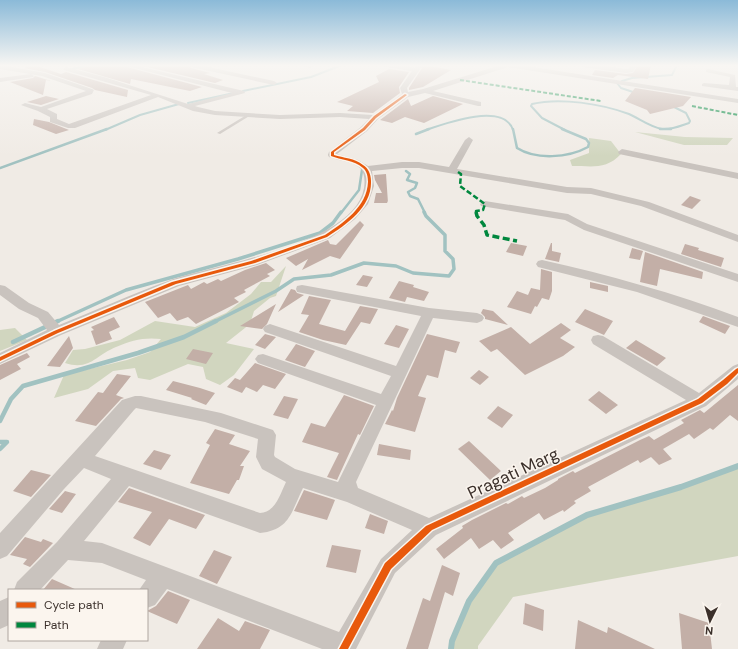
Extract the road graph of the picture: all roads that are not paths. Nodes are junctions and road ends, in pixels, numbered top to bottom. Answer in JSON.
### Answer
{"nodes":[{"id":1,"x":78,"y":95,"type":"edge"},
{"id":2,"x":158,"y":95,"type":"joint"},
{"id":3,"x":231,"y":95,"type":"edge"},
{"id":4,"x":406,"y":95,"type":"edge"},
{"id":5,"x":445,"y":95,"type":"edge"},
{"id":6,"x":701,"y":95,"type":"edge"},
{"id":7,"x":738,"y":101,"type":"edge"},
{"id":8,"x":478,"y":104,"type":"dead end"},
{"id":9,"x":25,"y":105,"type":"dead end"},
{"id":10,"x":187,"y":106,"type":"junction"},
{"id":11,"x":41,"y":109,"type":"junction"},
{"id":12,"x":250,"y":115,"type":"junction"},
{"id":13,"x":375,"y":117,"type":"junction"},
{"id":14,"x":219,"y":133,"type":"dead end"},
{"id":15,"x":469,"y":140,"type":"dead end"},
{"id":16,"x":622,"y":152,"type":"dead end"},
{"id":17,"x":366,"y":169,"type":"junction"},
{"id":18,"x":451,"y":170,"type":"junction"},
{"id":19,"x":738,"y":176,"type":"edge"},
{"id":20,"x":484,"y":204,"type":"dead end"},
{"id":21,"x":738,"y":238,"type":"edge"},
{"id":22,"x":542,"y":264,"type":"dead end"},
{"id":23,"x":738,"y":278,"type":"edge"},
{"id":24,"x":0,"y":289,"type":"edge"},
{"id":25,"x":302,"y":289,"type":"dead end"},
{"id":26,"x":429,"y":312,"type":"junction"},
{"id":27,"x":476,"y":318,"type":"dead end"},
{"id":28,"x":738,"y":322,"type":"edge"},
{"id":29,"x":270,"y":330,"type":"dead end"},
{"id":30,"x":56,"y":332,"type":"junction"},
{"id":31,"x":598,"y":340,"type":"dead end"},
{"id":32,"x":0,"y":359,"type":"edge"},
{"id":33,"x":263,"y":359,"type":"dead end"},
{"id":34,"x":738,"y":370,"type":"edge"},
{"id":35,"x":400,"y":373,"type":"junction"},
{"id":36,"x":700,"y":401,"type":"junction"},
{"id":37,"x":386,"y":402,"type":"junction"},
{"id":38,"x":81,"y":459,"type":"junction"},
{"id":39,"x":125,"y":476,"type":"junction"},
{"id":40,"x":298,"y":478,"type":"junction"},
{"id":41,"x":350,"y":494,"type":"junction"},
{"id":42,"x":429,"y":528,"type":"junction"},
{"id":43,"x":0,"y":549,"type":"edge"},
{"id":44,"x":64,"y":549,"type":"junction"},
{"id":45,"x":162,"y":576,"type":"junction"},
{"id":46,"x":26,"y":589,"type":"edge"},
{"id":47,"x":148,"y":596,"type":"edge"},
{"id":48,"x":8,"y":609,"type":"edge"},
{"id":49,"x":0,"y":618,"type":"edge"},
{"id":50,"x":115,"y":641,"type":"edge"},
{"id":51,"x":344,"y":648,"type":"edge"},
{"id":52,"x":109,"y":649,"type":"edge"}],
"edges":[{"from":1,"to":11,"type":"street"},
{"from":2,"to":10,"type":"street"},
{"from":2,"to":11,"type":"street"},
{"from":3,"to":10,"type":"street"},
{"from":4,"to":13,"type":"street"},
{"from":5,"to":8,"type":"street"},
{"from":6,"to":7,"type":"street"},
{"from":9,"to":11,"type":"street"},
{"from":10,"to":12,"type":"street"},
{"from":12,"to":13,"type":"street"},
{"from":12,"to":14,"type":"lane"},
{"from":13,"to":17,"type":"street"},
{"from":15,"to":18,"type":"street"},
{"from":16,"to":19,"type":"street"},
{"from":17,"to":18,"type":"street"},
{"from":17,"to":30,"type":"street"},
{"from":18,"to":21,"type":"street"},
{"from":20,"to":23,"type":"street"},
{"from":22,"to":28,"type":"street"},
{"from":24,"to":30,"type":"street"},
{"from":25,"to":26,"type":"street"},
{"from":26,"to":27,"type":"street"},
{"from":26,"to":35,"type":"street"},
{"from":29,"to":35,"type":"street"},
{"from":30,"to":32,"type":"street"},
{"from":31,"to":36,"type":"street"},
{"from":33,"to":37,"type":"street"},
{"from":34,"to":36,"type":"street","name":"Pragati Marg"},
{"from":35,"to":37,"type":"street"},
{"from":36,"to":42,"type":"street","name":"Pragati Marg"},
{"from":37,"to":41,"type":"street"},
{"from":38,"to":39,"type":"street"},
{"from":38,"to":40,"type":"street"},
{"from":38,"to":43,"type":"street"},
{"from":39,"to":40,"type":"street"},
{"from":39,"to":44,"type":"street"},
{"from":40,"to":41,"type":"street"},
{"from":41,"to":42,"type":"street"},
{"from":42,"to":51,"type":"street","name":"Pragati Marg"},
{"from":44,"to":45,"type":"street"},
{"from":44,"to":46,"type":"street"},
{"from":45,"to":47,"type":"street"},
{"from":45,"to":51,"type":"street"},
{"from":48,"to":49,"type":"street"},
{"from":50,"to":52,"type":"street"}]}
